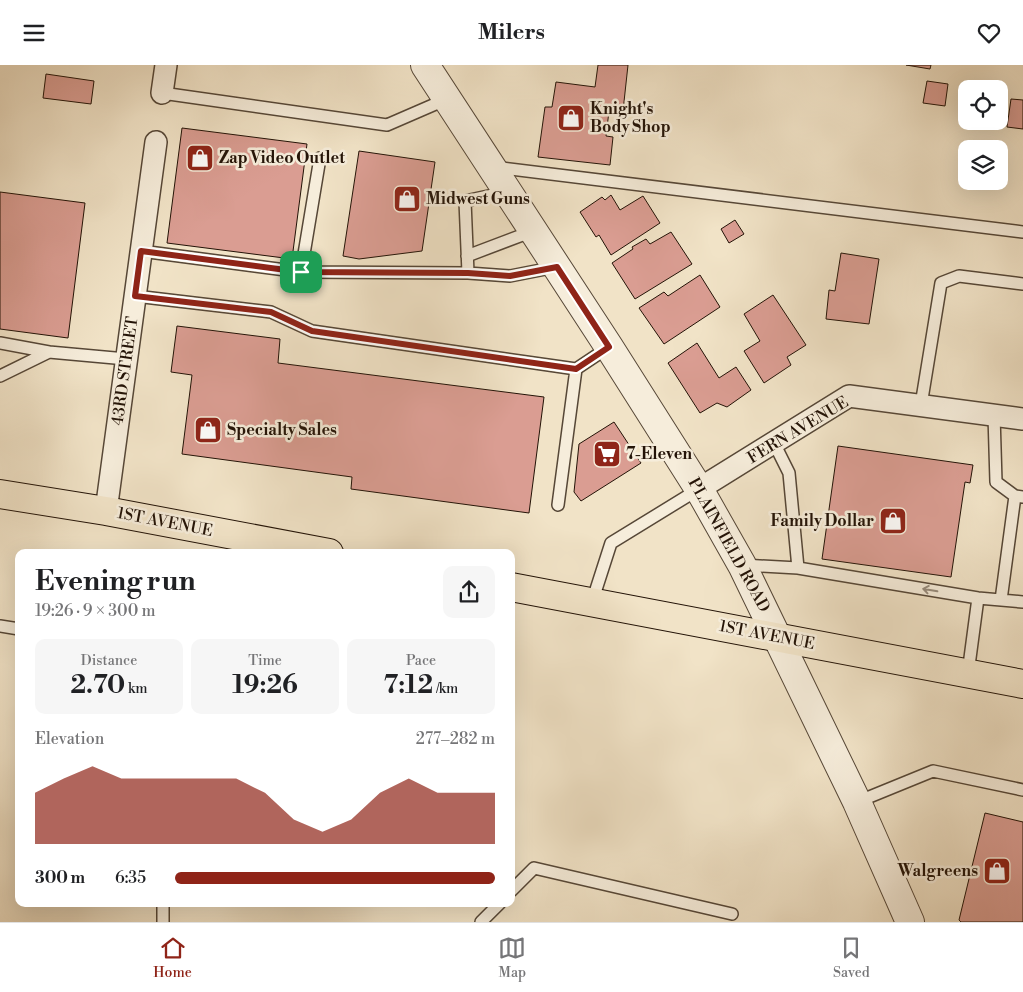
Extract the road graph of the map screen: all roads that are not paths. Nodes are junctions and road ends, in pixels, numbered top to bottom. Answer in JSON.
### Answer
{"nodes":[{"id":1,"x":166,"y":65,"type":"edge"},
{"id":2,"x":426,"y":65,"type":"edge"},
{"id":3,"x":162,"y":93,"type":"joint"},
{"id":4,"x":447,"y":99,"type":"junction"},
{"id":5,"x":156,"y":142,"type":"dead end"},
{"id":6,"x":320,"y":158,"type":"dead end"},
{"id":7,"x":492,"y":166,"type":"junction"},
{"id":8,"x":508,"y":192,"type":"junction"},
{"id":9,"x":533,"y":231,"type":"junction"},
{"id":10,"x":1023,"y":232,"type":"edge"},
{"id":11,"x":141,"y":251,"type":"junction"},
{"id":12,"x":467,"y":256,"type":"junction"},
{"id":13,"x":557,"y":267,"type":"junction"},
{"id":14,"x":301,"y":272,"type":"junction"},
{"id":15,"x":468,"y":273,"type":"junction"},
{"id":16,"x":1023,"y":284,"type":"edge"},
{"id":17,"x":135,"y":296,"type":"junction"},
{"id":18,"x":0,"y":343,"type":"edge"},
{"id":19,"x":609,"y":347,"type":"junction"},
{"id":20,"x":50,"y":352,"type":"junction"},
{"id":21,"x":126,"y":359,"type":"junction"},
{"id":22,"x":576,"y":369,"type":"junction"},
{"id":23,"x":0,"y":376,"type":"edge"},
{"id":24,"x":920,"y":405,"type":"junction"},
{"id":25,"x":994,"y":415,"type":"junction"},
{"id":26,"x":1023,"y":419,"type":"edge"},
{"id":27,"x":774,"y":443,"type":"junction"},
{"id":28,"x":699,"y":489,"type":"junction"},
{"id":29,"x":0,"y":494,"type":"edge"},
{"id":30,"x":1019,"y":497,"type":"edge"},
{"id":31,"x":558,"y":505,"type":"dead end"},
{"id":32,"x":106,"y":511,"type":"junction"},
{"id":33,"x":308,"y":549,"type":"edge"},
{"id":34,"x":742,"y":565,"type":"junction"},
{"id":35,"x":798,"y":568,"type":"junction"},
{"id":36,"x":515,"y":588,"type":"edge"},
{"id":37,"x":978,"y":598,"type":"junction"},
{"id":38,"x":1001,"y":600,"type":"junction"},
{"id":39,"x":592,"y":602,"type":"junction"},
{"id":40,"x":1023,"y":602,"type":"edge"},
{"id":41,"x":15,"y":629,"type":"edge"},
{"id":42,"x":1,"y":630,"type":"edge"},
{"id":43,"x":779,"y":638,"type":"junction"},
{"id":44,"x":968,"y":673,"type":"junction"},
{"id":45,"x":1023,"y":684,"type":"edge"},
{"id":46,"x":1023,"y":790,"type":"edge"},
{"id":47,"x":857,"y":802,"type":"junction"},
{"id":48,"x":515,"y":887,"type":"edge"},
{"id":49,"x":162,"y":907,"type":"edge"},
{"id":50,"x":496,"y":907,"type":"edge"},
{"id":51,"x":732,"y":914,"type":"dead end"},
{"id":52,"x":163,"y":922,"type":"edge"},
{"id":53,"x":481,"y":922,"type":"edge"},
{"id":54,"x":910,"y":922,"type":"edge"}],
"edges":[{"from":1,"to":3,"type":"street"},
{"from":2,"to":4,"type":"street","name":"PLAINFIELD ROAD"},
{"from":3,"to":4,"type":"lane"},
{"from":4,"to":7,"type":"street","name":"PLAINFIELD ROAD"},
{"from":5,"to":11,"type":"street","name":"43RD STREET"},
{"from":6,"to":14,"type":"lane"},
{"from":7,"to":8,"type":"street","name":"PLAINFIELD ROAD"},
{"from":7,"to":10,"type":"lane"},
{"from":8,"to":9,"type":"street","name":"PLAINFIELD ROAD"},
{"from":8,"to":12,"type":"lane"},
{"from":9,"to":12,"type":"lane"},
{"from":9,"to":13,"type":"street","name":"PLAINFIELD ROAD"},
{"from":11,"to":14,"type":"lane"},
{"from":11,"to":17,"type":"street","name":"43RD STREET"},
{"from":12,"to":15,"type":"lane"},
{"from":13,"to":15,"type":"lane"},
{"from":13,"to":19,"type":"street","name":"PLAINFIELD ROAD"},
{"from":14,"to":15,"type":"lane"},
{"from":16,"to":24,"type":"lane"},
{"from":17,"to":21,"type":"street","name":"43RD STREET"},
{"from":17,"to":22,"type":"lane"},
{"from":18,"to":20,"type":"lane"},
{"from":19,"to":22,"type":"lane"},
{"from":19,"to":28,"type":"street","name":"PLAINFIELD ROAD"},
{"from":20,"to":21,"type":"lane"},
{"from":20,"to":23,"type":"lane"},
{"from":21,"to":32,"type":"street","name":"43RD STREET"},
{"from":22,"to":31,"type":"lane"},
{"from":24,"to":25,"type":"street","name":"FERN AVENUE"},
{"from":24,"to":27,"type":"street","name":"FERN AVENUE"},
{"from":25,"to":26,"type":"street","name":"FERN AVENUE"},
{"from":25,"to":30,"type":"lane"},
{"from":27,"to":28,"type":"street","name":"FERN AVENUE"},
{"from":27,"to":35,"type":"lane"},
{"from":28,"to":34,"type":"street","name":"PLAINFIELD ROAD"},
{"from":28,"to":39,"type":"lane"},
{"from":29,"to":32,"type":"main road","name":"1ST AVENUE"},
{"from":30,"to":38,"type":"lane"},
{"from":32,"to":33,"type":"main road","name":"1ST AVENUE"},
{"from":34,"to":35,"type":"lane"},
{"from":34,"to":43,"type":"street","name":"PLAINFIELD ROAD"},
{"from":37,"to":35,"type":"lane","one_way":true},
{"from":36,"to":39,"type":"main road","name":"1ST AVENUE"},
{"from":37,"to":38,"type":"lane"},
{"from":37,"to":44,"type":"lane"},
{"from":38,"to":40,"type":"lane"},
{"from":39,"to":43,"type":"main road","name":"1ST AVENUE"},
{"from":41,"to":42,"type":"lane"},
{"from":43,"to":44,"type":"main road","name":"1ST AVENUE"},
{"from":43,"to":47,"type":"street","name":"PLAINFIELD ROAD"},
{"from":44,"to":45,"type":"main road","name":"1ST AVENUE"},
{"from":46,"to":47,"type":"lane"},
{"from":47,"to":54,"type":"street","name":"PLAINFIELD ROAD"},
{"from":48,"to":51,"type":"lane"},
{"from":49,"to":52,"type":"lane"},
{"from":50,"to":53,"type":"lane"}]}
